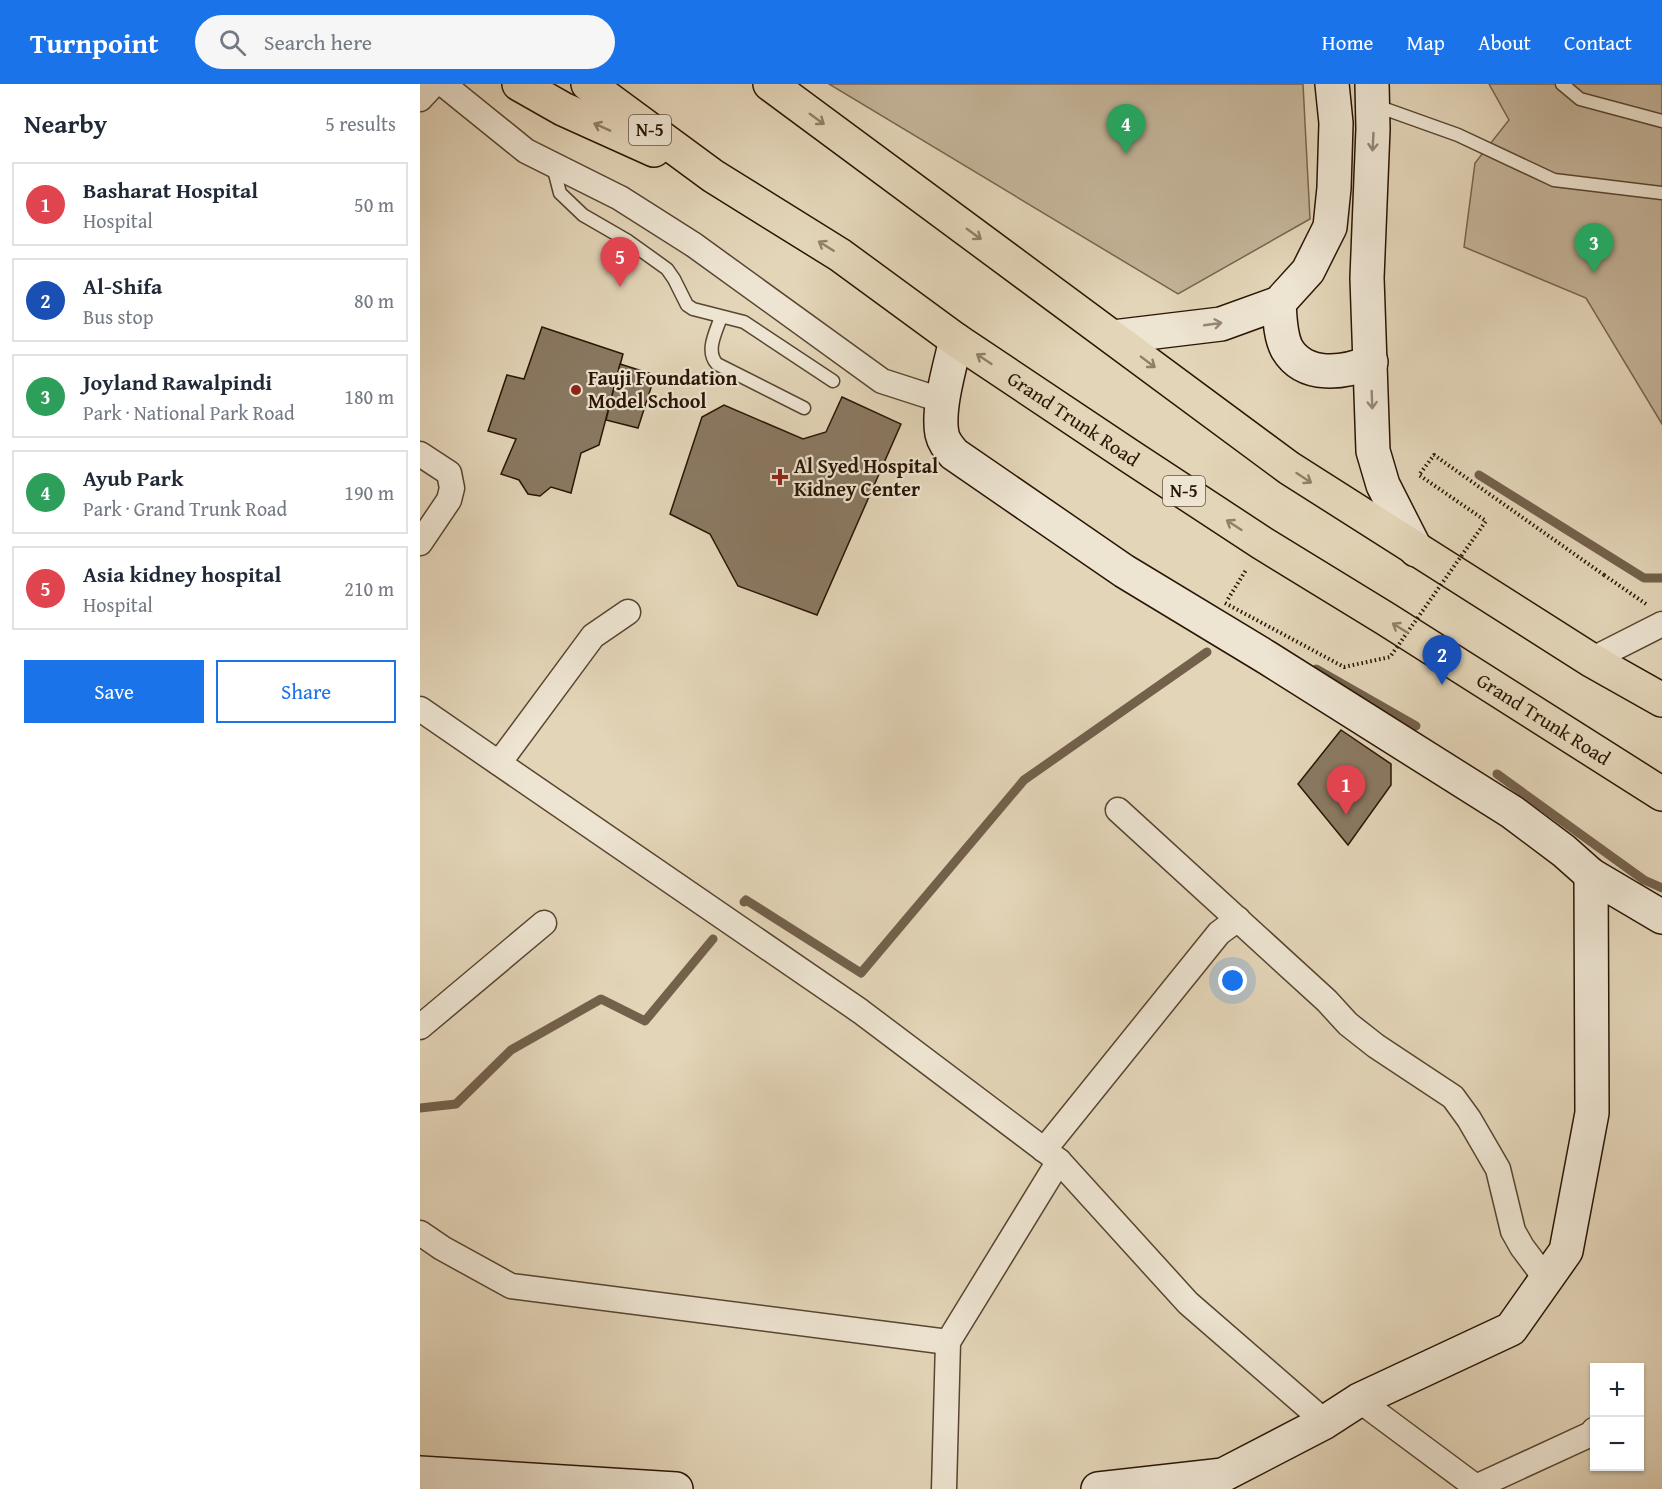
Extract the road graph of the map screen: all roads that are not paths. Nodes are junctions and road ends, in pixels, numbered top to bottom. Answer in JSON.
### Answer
{"nodes":[{"id":1,"x":434,"y":84,"type":"edge"},
{"id":2,"x":443,"y":84,"type":"edge"},
{"id":3,"x":519,"y":84,"type":"edge"},
{"id":4,"x":588,"y":84,"type":"edge"},
{"id":5,"x":770,"y":84,"type":"edge"},
{"id":6,"x":1332,"y":84,"type":"edge"},
{"id":7,"x":1562,"y":84,"type":"edge"},
{"id":8,"x":1372,"y":94,"type":"edge"},
{"id":9,"x":420,"y":99,"type":"edge"},
{"id":10,"x":1662,"y":121,"type":"edge"},
{"id":11,"x":553,"y":165,"type":"junction"},
{"id":12,"x":713,"y":176,"type":"junction"},
{"id":13,"x":1662,"y":193,"type":"edge"},
{"id":14,"x":1279,"y":303,"type":"junction"},
{"id":15,"x":721,"y":317,"type":"junction"},
{"id":16,"x":1113,"y":337,"type":"junction"},
{"id":17,"x":956,"y":340,"type":"junction"},
{"id":18,"x":1371,"y":362,"type":"junction"},
{"id":19,"x":833,"y":381,"type":"dead end"},
{"id":20,"x":944,"y":401,"type":"junction"},
{"id":21,"x":804,"y":408,"type":"dead end"},
{"id":22,"x":420,"y":454,"type":"edge"},
{"id":23,"x":420,"y":543,"type":"edge"},
{"id":24,"x":1416,"y":550,"type":"junction"},
{"id":25,"x":628,"y":612,"type":"dead end"},
{"id":26,"x":1657,"y":616,"type":"edge"},
{"id":27,"x":1591,"y":660,"type":"junction"},
{"id":28,"x":1662,"y":700,"type":"edge"},
{"id":29,"x":420,"y":709,"type":"edge"},
{"id":30,"x":499,"y":763,"type":"junction"},
{"id":31,"x":1662,"y":794,"type":"edge"},
{"id":32,"x":1118,"y":810,"type":"dead end"},
{"id":33,"x":1591,"y":875,"type":"junction"},
{"id":34,"x":1662,"y":917,"type":"edge"},
{"id":35,"x":1238,"y":919,"type":"junction"},
{"id":36,"x":544,"y":923,"type":"dead end"},
{"id":37,"x":420,"y":1027,"type":"edge"},
{"id":38,"x":1051,"y":1156,"type":"junction"},
{"id":39,"x":420,"y":1233,"type":"edge"},
{"id":40,"x":1546,"y":1279,"type":"junction"},
{"id":41,"x":948,"y":1342,"type":"junction"},
{"id":42,"x":1359,"y":1400,"type":"junction"},
{"id":43,"x":1325,"y":1422,"type":"junction"},
{"id":44,"x":1590,"y":1434,"type":"edge"},
{"id":45,"x":422,"y":1479,"type":"edge"},
{"id":46,"x":1222,"y":1482,"type":"edge"},
{"id":47,"x":1476,"y":1488,"type":"edge"},
{"id":48,"x":676,"y":1489,"type":"edge"},
{"id":49,"x":944,"y":1489,"type":"edge"},
{"id":50,"x":1098,"y":1489,"type":"edge"}],
"edges":[{"from":1,"to":9,"type":"street"},
{"from":2,"to":11,"type":"street"},
{"from":12,"to":3,"type":"highway","one_way":true},
{"from":4,"to":12,"type":"highway","name":"Grand Trunk Road","number":"N-5"},
{"from":5,"to":16,"type":"highway","one_way":true},
{"from":6,"to":14,"type":"street"},
{"from":7,"to":10,"type":"lane"},
{"from":8,"to":13,"type":"lane"},
{"from":8,"to":18,"type":"street","one_way":true},
{"from":11,"to":15,"type":"lane"},
{"from":11,"to":20,"type":"street"},
{"from":17,"to":12,"type":"highway","name":"Grand Trunk Road","number":"N-5","one_way":true},
{"from":16,"to":14,"type":"street","one_way":true},
{"from":14,"to":18,"type":"street"},
{"from":15,"to":19,"type":"lane"},
{"from":15,"to":21,"type":"lane"},
{"from":16,"to":24,"type":"highway","one_way":true},
{"from":17,"to":20,"type":"street"},
{"from":31,"to":17,"type":"highway","name":"Grand Trunk Road","number":"N-5","one_way":true},
{"from":18,"to":24,"type":"street","one_way":true},
{"from":20,"to":33,"type":"street"},
{"from":22,"to":23,"type":"street"},
{"from":24,"to":27,"type":"highway"},
{"from":25,"to":30,"type":"street"},
{"from":26,"to":27,"type":"street"},
{"from":27,"to":28,"type":"highway"},
{"from":29,"to":30,"type":"street"},
{"from":30,"to":38,"type":"street"},
{"from":32,"to":35,"type":"street"},
{"from":33,"to":34,"type":"street"},
{"from":33,"to":40,"type":"street"},
{"from":35,"to":38,"type":"street"},
{"from":35,"to":40,"type":"street"},
{"from":36,"to":37,"type":"street"},
{"from":38,"to":41,"type":"street"},
{"from":38,"to":43,"type":"street"},
{"from":39,"to":41,"type":"street"},
{"from":40,"to":42,"type":"street"},
{"from":41,"to":49,"type":"street"},
{"from":42,"to":43,"type":"street"},
{"from":42,"to":47,"type":"street"},
{"from":43,"to":46,"type":"street"},
{"from":44,"to":47,"type":"street"},
{"from":45,"to":48,"type":"street"},
{"from":46,"to":50,"type":"street"}]}
